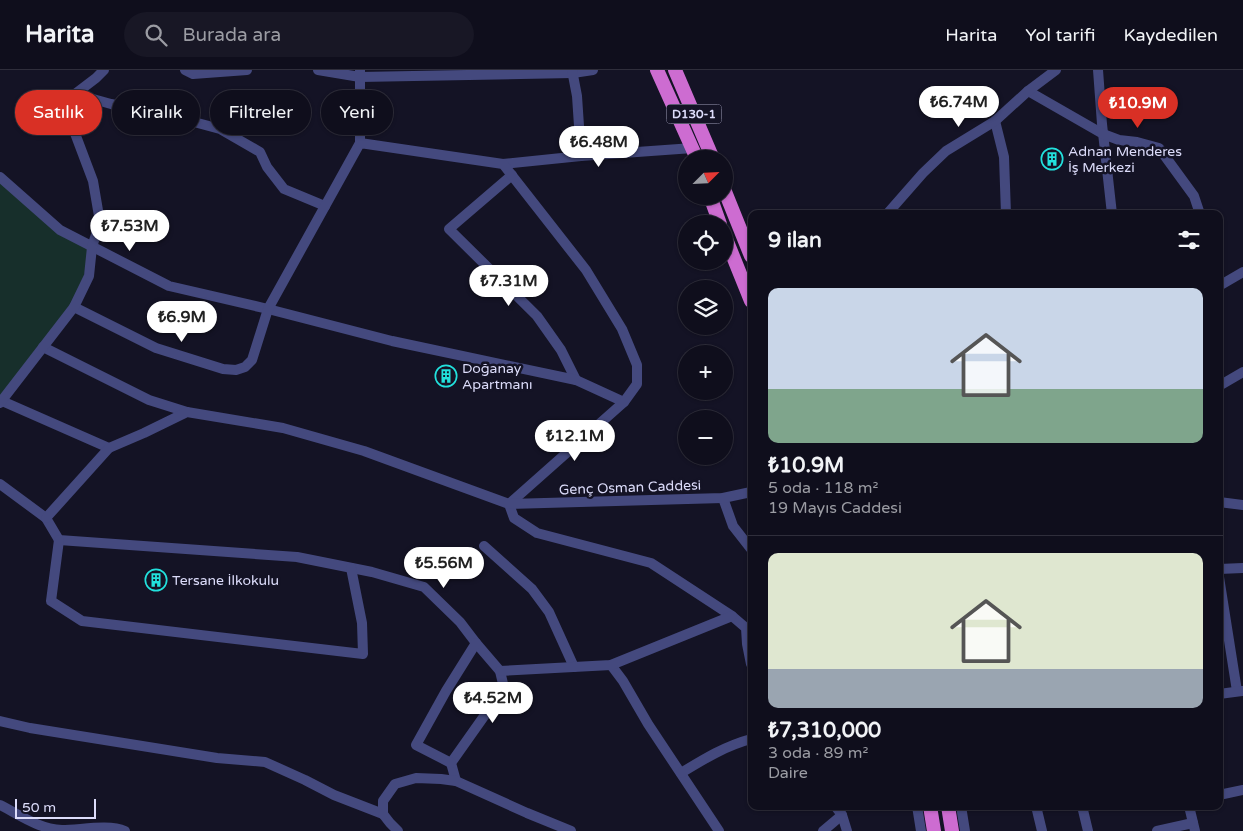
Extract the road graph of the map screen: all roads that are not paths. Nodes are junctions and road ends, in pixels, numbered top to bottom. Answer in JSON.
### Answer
{"nodes":[{"id":1,"x":104,"y":70,"type":"edge"},
{"id":2,"x":185,"y":70,"type":"edge"},
{"id":3,"x":248,"y":70,"type":"edge"},
{"id":4,"x":318,"y":70,"type":"edge"},
{"id":5,"x":593,"y":70,"type":"edge"},
{"id":6,"x":657,"y":70,"type":"edge"},
{"id":7,"x":675,"y":70,"type":"edge"},
{"id":8,"x":1056,"y":70,"type":"edge"},
{"id":9,"x":1098,"y":70,"type":"edge"},
{"id":10,"x":572,"y":72,"type":"edge"},
{"id":11,"x":360,"y":73,"type":"edge"},
{"id":12,"x":80,"y":90,"type":"edge"},
{"id":13,"x":1028,"y":91,"type":"junction"},
{"id":14,"x":102,"y":102,"type":"edge"},
{"id":15,"x":995,"y":121,"type":"junction"},
{"id":16,"x":1103,"y":134,"type":"junction"},
{"id":17,"x":76,"y":135,"type":"edge"},
{"id":18,"x":360,"y":143,"type":"junction"},
{"id":19,"x":693,"y":150,"type":"edge"},
{"id":20,"x":709,"y":150,"type":"edge"},
{"id":21,"x":678,"y":154,"type":"edge"},
{"id":22,"x":580,"y":156,"type":"junction"},
{"id":23,"x":503,"y":164,"type":"junction"},
{"id":24,"x":512,"y":176,"type":"junction"},
{"id":25,"x":0,"y":177,"type":"edge"},
{"id":26,"x":730,"y":205,"type":"edge"},
{"id":27,"x":325,"y":206,"type":"junction"},
{"id":28,"x":890,"y":210,"type":"edge"},
{"id":29,"x":1006,"y":210,"type":"edge"},
{"id":30,"x":1112,"y":210,"type":"edge"},
{"id":31,"x":1199,"y":210,"type":"edge"},
{"id":32,"x":92,"y":247,"type":"junction"},
{"id":33,"x":748,"y":249,"type":"edge"},
{"id":34,"x":733,"y":256,"type":"edge"},
{"id":35,"x":1243,"y":272,"type":"edge"},
{"id":36,"x":1223,"y":284,"type":"edge"},
{"id":37,"x":748,"y":294,"type":"edge"},
{"id":38,"x":74,"y":307,"type":"junction"},
{"id":39,"x":268,"y":309,"type":"junction"},
{"id":40,"x":43,"y":347,"type":"junction"},
{"id":41,"x":1243,"y":372,"type":"edge"},
{"id":42,"x":576,"y":380,"type":"junction"},
{"id":43,"x":1223,"y":384,"type":"edge"},
{"id":44,"x":1,"y":402,"type":"edge"},
{"id":45,"x":624,"y":402,"type":"junction"},
{"id":46,"x":187,"y":412,"type":"junction"},
{"id":47,"x":109,"y":448,"type":"junction"},
{"id":48,"x":0,"y":484,"type":"edge"},
{"id":49,"x":748,"y":493,"type":"edge"},
{"id":50,"x":723,"y":498,"type":"junction"},
{"id":51,"x":1223,"y":503,"type":"edge"},
{"id":52,"x":509,"y":504,"type":"junction"},
{"id":53,"x":1243,"y":506,"type":"edge"},
{"id":54,"x":46,"y":518,"type":"junction"},
{"id":55,"x":59,"y":540,"type":"junction"},
{"id":56,"x":748,"y":545,"type":"edge"},
{"id":57,"x":484,"y":546,"type":"dead end"},
{"id":58,"x":350,"y":568,"type":"junction"},
{"id":59,"x":1243,"y":568,"type":"edge"},
{"id":60,"x":1223,"y":570,"type":"edge"},
{"id":61,"x":1223,"y":600,"type":"edge"},
{"id":62,"x":732,"y":616,"type":"junction"},
{"id":63,"x":746,"y":622,"type":"edge"},
{"id":64,"x":476,"y":643,"type":"junction"},
{"id":65,"x":748,"y":649,"type":"edge"},
{"id":66,"x":611,"y":665,"type":"junction"},
{"id":67,"x":574,"y":668,"type":"junction"},
{"id":68,"x":500,"y":671,"type":"junction"},
{"id":69,"x":1240,"y":691,"type":"edge"},
{"id":70,"x":1223,"y":693,"type":"edge"},
{"id":71,"x":0,"y":721,"type":"edge"},
{"id":72,"x":748,"y":740,"type":"edge"},
{"id":73,"x":451,"y":763,"type":"junction"},
{"id":74,"x":680,"y":773,"type":"junction"},
{"id":75,"x":456,"y":781,"type":"junction"},
{"id":76,"x":1243,"y":790,"type":"edge"},
{"id":77,"x":1223,"y":794,"type":"edge"},
{"id":78,"x":0,"y":805,"type":"edge"},
{"id":79,"x":918,"y":810,"type":"edge"},
{"id":80,"x":931,"y":810,"type":"edge"},
{"id":81,"x":949,"y":810,"type":"edge"},
{"id":82,"x":962,"y":810,"type":"edge"},
{"id":83,"x":1037,"y":810,"type":"edge"},
{"id":84,"x":1083,"y":810,"type":"edge"},
{"id":85,"x":1190,"y":810,"type":"edge"},
{"id":86,"x":838,"y":811,"type":"edge"},
{"id":87,"x":383,"y":814,"type":"junction"},
{"id":88,"x":1194,"y":827,"type":"edge"},
{"id":89,"x":125,"y":831,"type":"edge"},
{"id":90,"x":398,"y":831,"type":"edge"},
{"id":91,"x":571,"y":831,"type":"edge"},
{"id":92,"x":719,"y":831,"type":"edge"},
{"id":93,"x":823,"y":831,"type":"edge"},
{"id":94,"x":847,"y":831,"type":"edge"},
{"id":95,"x":921,"y":831,"type":"edge"},
{"id":96,"x":934,"y":831,"type":"edge"},
{"id":97,"x":952,"y":831,"type":"edge"},
{"id":98,"x":965,"y":831,"type":"edge"},
{"id":99,"x":1042,"y":831,"type":"edge"},
{"id":100,"x":1088,"y":831,"type":"edge"},
{"id":101,"x":1157,"y":831,"type":"edge"}],
"edges":[{"from":1,"to":12,"type":"street"},
{"from":2,"to":3,"type":"street"},
{"from":4,"to":11,"type":"street"},
{"from":5,"to":10,"type":"street"},
{"from":6,"to":19,"type":"highway","number":"D130-1"},
{"from":7,"to":20,"type":"highway","number":"D130-1"},
{"from":8,"to":13,"type":"street"},
{"from":9,"to":16,"type":"street"},
{"from":10,"to":11,"type":"street"},
{"from":10,"to":22,"type":"street"},
{"from":11,"to":18,"type":"street"},
{"from":13,"to":15,"type":"street"},
{"from":13,"to":16,"type":"street"},
{"from":14,"to":27,"type":"street"},
{"from":15,"to":28,"type":"street"},
{"from":15,"to":29,"type":"street"},
{"from":16,"to":30,"type":"street"},
{"from":16,"to":31,"type":"street"},
{"from":17,"to":32,"type":"street"},
{"from":18,"to":23,"type":"street"},
{"from":18,"to":27,"type":"street"},
{"from":21,"to":22,"type":"street"},
{"from":22,"to":23,"type":"street"},
{"from":23,"to":24,"type":"street"},
{"from":24,"to":42,"type":"street"},
{"from":24,"to":45,"type":"street"},
{"from":25,"to":32,"type":"street"},
{"from":26,"to":33,"type":"highway"},
{"from":27,"to":39,"type":"street"},
{"from":32,"to":38,"type":"street"},
{"from":32,"to":39,"type":"street"},
{"from":34,"to":37,"type":"highway"},
{"from":35,"to":36,"type":"street"},
{"from":38,"to":39,"type":"street"},
{"from":38,"to":40,"type":"street"},
{"from":39,"to":42,"type":"street"},
{"from":40,"to":44,"type":"street"},
{"from":40,"to":46,"type":"street"},
{"from":41,"to":43,"type":"street"},
{"from":42,"to":45,"type":"street"},
{"from":44,"to":47,"type":"street"},
{"from":45,"to":52,"type":"street"},
{"from":46,"to":47,"type":"street"},
{"from":46,"to":52,"type":"street"},
{"from":47,"to":54,"type":"street"},
{"from":48,"to":54,"type":"street"},
{"from":49,"to":50,"type":"street","name":"Genç Osman Caddesi"},
{"from":50,"to":52,"type":"street","name":"Genç Osman Caddesi"},
{"from":50,"to":56,"type":"street"},
{"from":51,"to":53,"type":"street"},
{"from":52,"to":62,"type":"street"},
{"from":54,"to":55,"type":"street"},
{"from":55,"to":58,"type":"street"},
{"from":55,"to":58,"type":"street"},
{"from":57,"to":67,"type":"street"},
{"from":58,"to":64,"type":"street"},
{"from":59,"to":60,"type":"street"},
{"from":61,"to":69,"type":"street"},
{"from":62,"to":63,"type":"street"},
{"from":62,"to":66,"type":"street"},
{"from":63,"to":65,"type":"street"},
{"from":64,"to":68,"type":"street"},
{"from":64,"to":73,"type":"street"},
{"from":66,"to":67,"type":"street"},
{"from":66,"to":74,"type":"street"},
{"from":67,"to":68,"type":"street"},
{"from":68,"to":73,"type":"street"},
{"from":69,"to":70,"type":"street"},
{"from":71,"to":87,"type":"street"},
{"from":72,"to":74,"type":"street"},
{"from":73,"to":75,"type":"street"},
{"from":74,"to":92,"type":"street"},
{"from":75,"to":87,"type":"street"},
{"from":75,"to":91,"type":"street"},
{"from":76,"to":77,"type":"street"},
{"from":78,"to":89,"type":"street"},
{"from":79,"to":95,"type":"street"},
{"from":80,"to":96,"type":"highway"},
{"from":81,"to":97,"type":"highway"},
{"from":82,"to":98,"type":"street"},
{"from":83,"to":99,"type":"street"},
{"from":84,"to":100,"type":"street"},
{"from":85,"to":88,"type":"street"},
{"from":86,"to":93,"type":"street"},
{"from":86,"to":94,"type":"street"},
{"from":87,"to":90,"type":"street"},
{"from":88,"to":101,"type":"street"}]}
